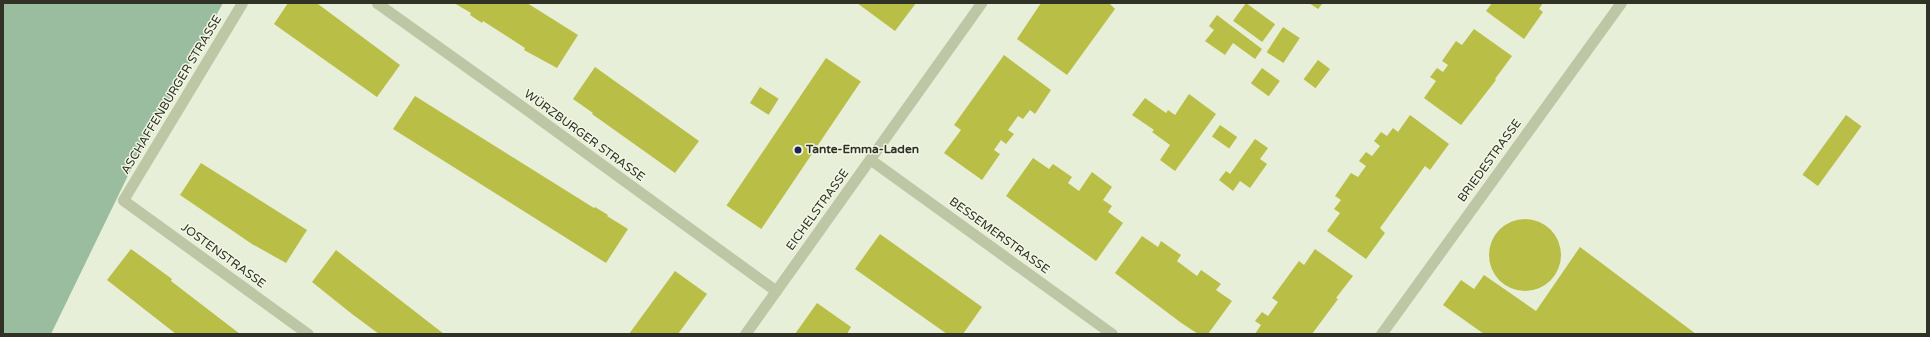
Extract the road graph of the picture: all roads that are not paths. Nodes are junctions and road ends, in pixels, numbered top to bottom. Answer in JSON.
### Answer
{"nodes":[{"id":1,"x":242,"y":3,"type":"edge"},
{"id":2,"x":377,"y":3,"type":"edge"},
{"id":3,"x":981,"y":3,"type":"edge"},
{"id":4,"x":1621,"y":3,"type":"edge"},
{"id":5,"x":871,"y":160,"type":"junction"},
{"id":6,"x":123,"y":200,"type":"joint"},
{"id":7,"x":776,"y":291,"type":"junction"},
{"id":8,"x":308,"y":334,"type":"edge"},
{"id":9,"x":745,"y":334,"type":"edge"},
{"id":10,"x":1112,"y":334,"type":"edge"},
{"id":11,"x":1381,"y":334,"type":"edge"}],
"edges":[{"from":1,"to":6,"type":"street","name":"ASCHAFFENBURGER STRASSE"},
{"from":2,"to":7,"type":"street","name":"WÜRZBURGER STRASSE"},
{"from":3,"to":5,"type":"street","name":"EICHELSTRASSE"},
{"from":4,"to":11,"type":"street","name":"BRIEDESTRASSE"},
{"from":5,"to":7,"type":"street","name":"EICHELSTRASSE"},
{"from":5,"to":10,"type":"street","name":"BESSEMERSTRASSE"},
{"from":6,"to":8,"type":"street","name":"JOSTENSTRASSE"},
{"from":7,"to":9,"type":"street","name":"EICHELSTRASSE"}]}
